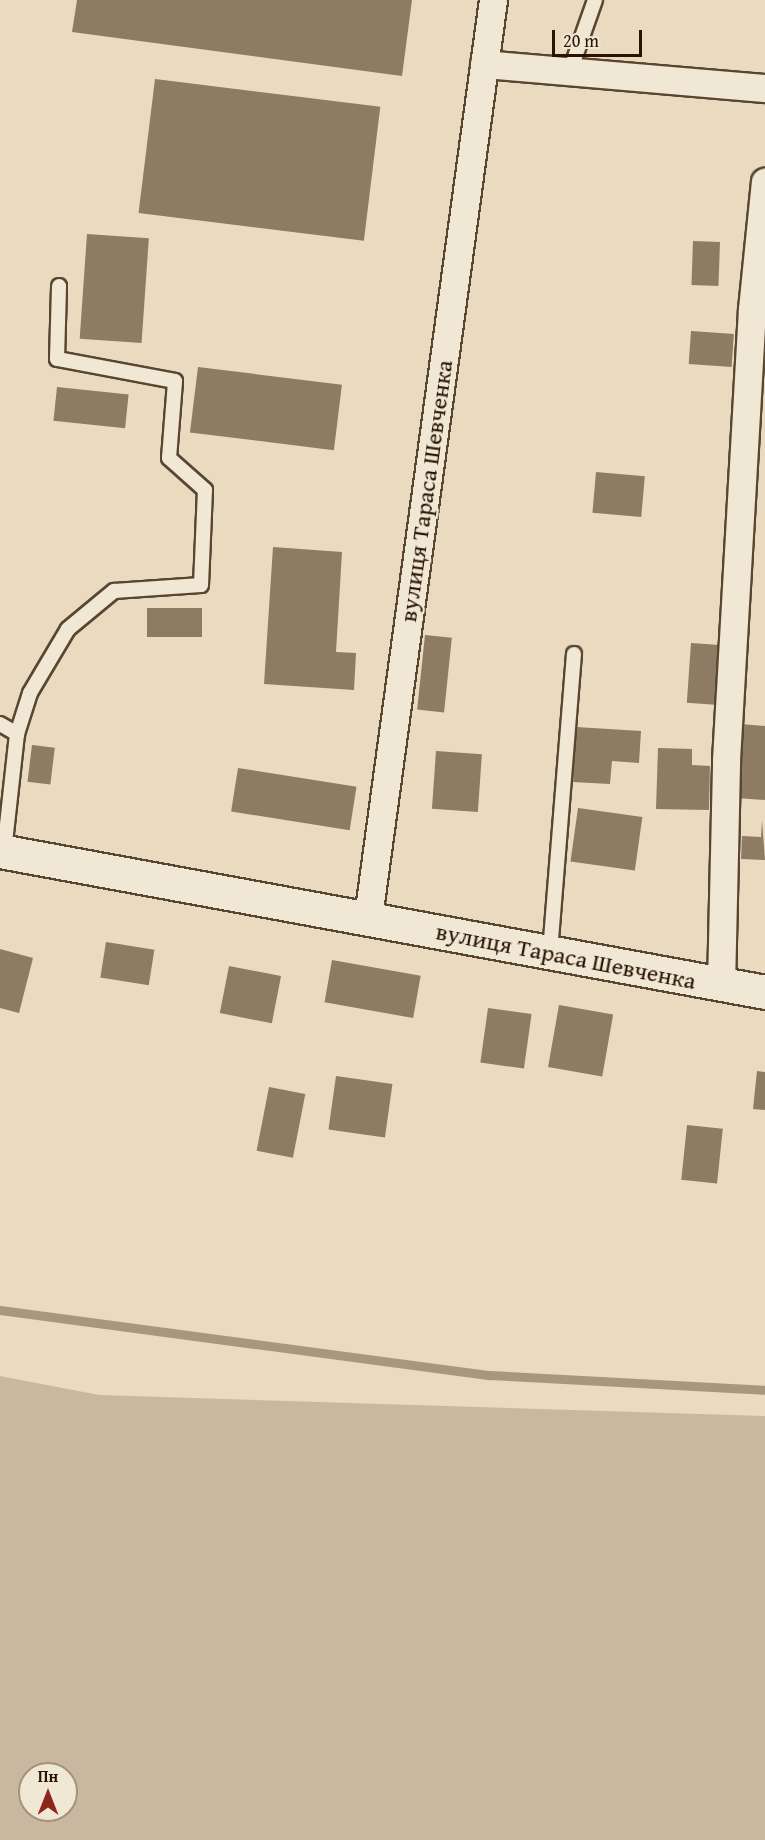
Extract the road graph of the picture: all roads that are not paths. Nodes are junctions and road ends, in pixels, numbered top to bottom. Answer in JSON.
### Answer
{"nodes":[{"id":1,"x":493,"y":0,"type":"edge"},
{"id":2,"x":595,"y":0,"type":"edge"},
{"id":3,"x":484,"y":64,"type":"junction"},
{"id":4,"x":570,"y":71,"type":"junction"},
{"id":5,"x":765,"y":87,"type":"edge"},
{"id":6,"x":765,"y":182,"type":"edge"},
{"id":7,"x":59,"y":286,"type":"dead end"},
{"id":8,"x":574,"y":654,"type":"dead end"},
{"id":9,"x":0,"y":724,"type":"edge"},
{"id":10,"x":16,"y":734,"type":"junction"},
{"id":11,"x":2,"y":851,"type":"edge"},
{"id":12,"x":368,"y":917,"type":"junction"},
{"id":13,"x":550,"y":952,"type":"junction"},
{"id":14,"x":721,"y":986,"type":"junction"},
{"id":15,"x":765,"y":992,"type":"edge"}],
"edges":[{"from":1,"to":3,"type":"street","name":"вулиця Тараса Шевченка"},
{"from":2,"to":4,"type":"lane"},
{"from":3,"to":4,"type":"street"},
{"from":3,"to":12,"type":"street","name":"вулиця Тараса Шевченка"},
{"from":4,"to":5,"type":"street"},
{"from":6,"to":14,"type":"street"},
{"from":7,"to":10,"type":"lane"},
{"from":8,"to":13,"type":"lane"},
{"from":9,"to":10,"type":"lane"},
{"from":10,"to":11,"type":"lane"},
{"from":11,"to":12,"type":"street","name":"вулиця Тараса Шевченка"},
{"from":12,"to":13,"type":"street","name":"вулиця Тараса Шевченка"},
{"from":13,"to":14,"type":"street","name":"вулиця Тараса Шевченка"},
{"from":14,"to":15,"type":"street","name":"вулиця Тараса Шевченка"}]}
